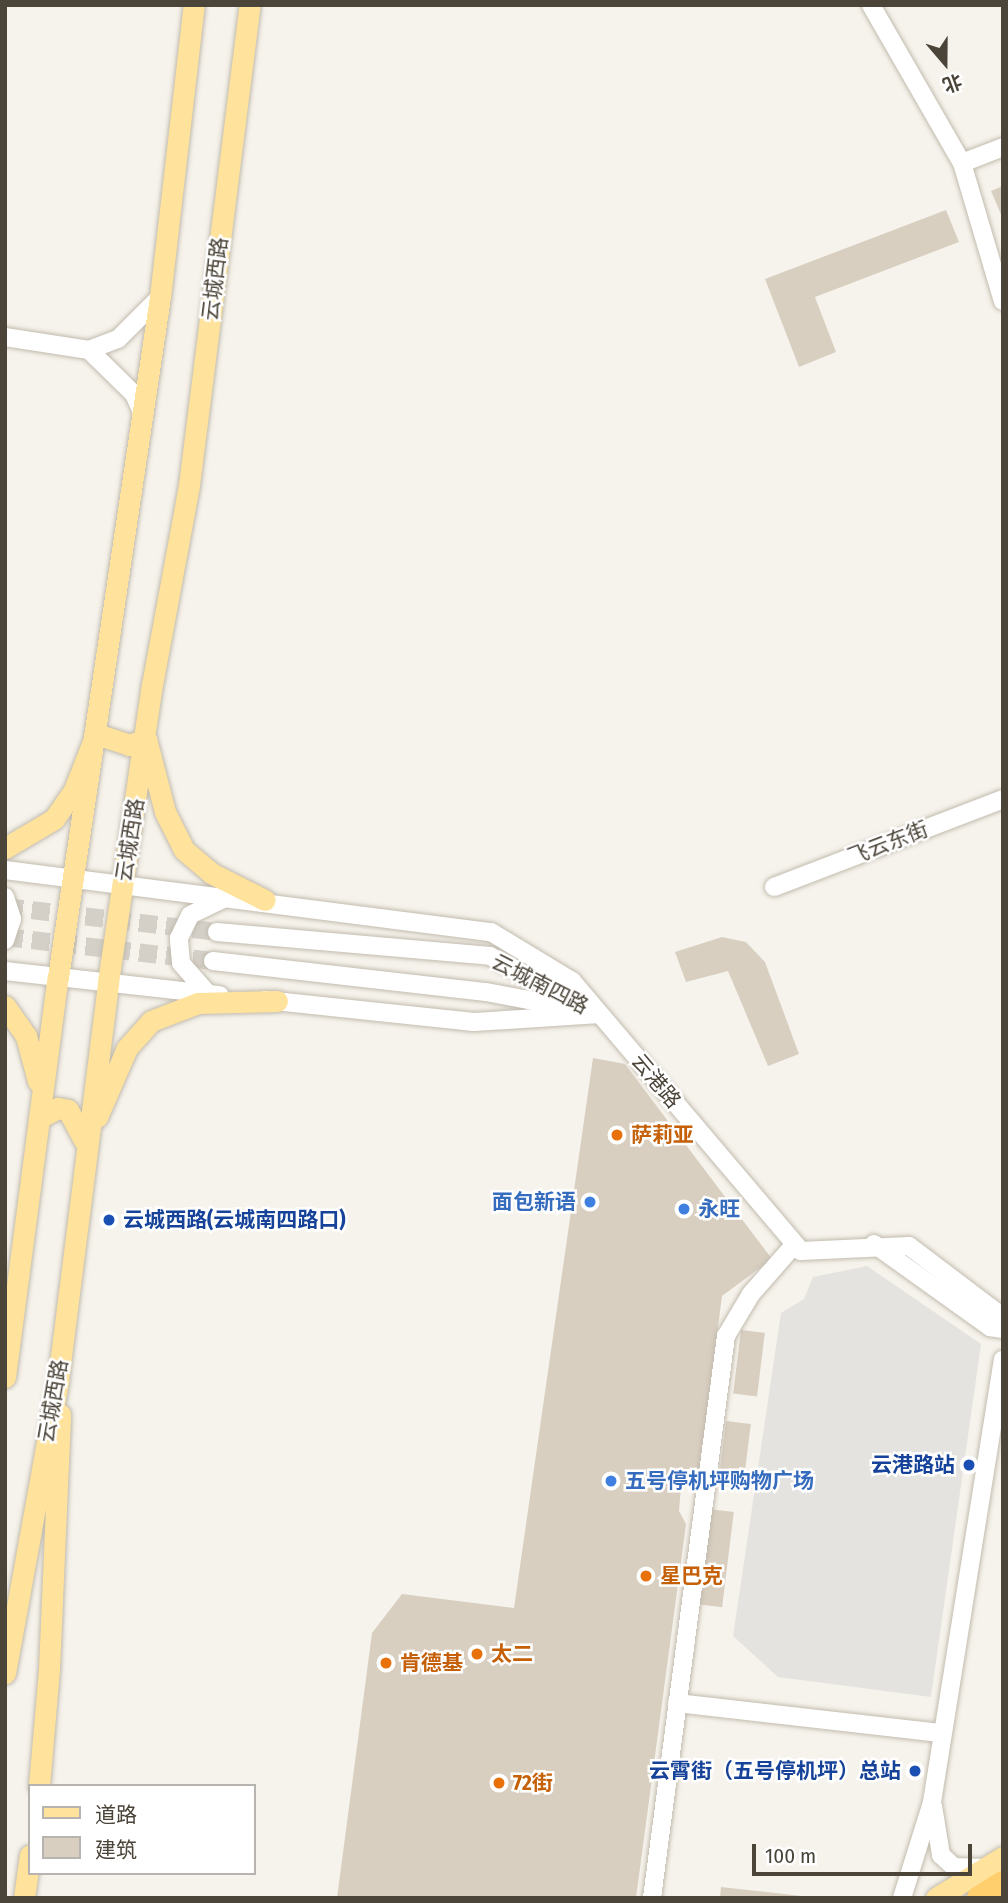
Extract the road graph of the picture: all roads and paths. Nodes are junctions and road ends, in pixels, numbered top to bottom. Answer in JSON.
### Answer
{"nodes":[{"id":1,"x":194,"y":5,"type":"edge"},
{"id":2,"x":250,"y":5,"type":"edge"},
{"id":3,"x":872,"y":5,"type":"edge"},
{"id":4,"x":1003,"y":147,"type":"edge"},
{"id":5,"x":962,"y":163,"type":"junction"},
{"id":6,"x":160,"y":297,"type":"junction"},
{"id":7,"x":1003,"y":301,"type":"edge"},
{"id":8,"x":5,"y":337,"type":"edge"},
{"id":9,"x":89,"y":350,"type":"junction"},
{"id":10,"x":142,"y":412,"type":"junction"},
{"id":11,"x":96,"y":734,"type":"junction"},
{"id":12,"x":146,"y":739,"type":"junction"},
{"id":13,"x":1003,"y":799,"type":"edge"},
{"id":14,"x":5,"y":848,"type":"edge"},
{"id":15,"x":5,"y":870,"type":"edge"},
{"id":16,"x":75,"y":880,"type":"junction"},
{"id":17,"x":123,"y":885,"type":"junction"},
{"id":18,"x":774,"y":887,"type":"dead end"},
{"id":19,"x":231,"y":896,"type":"junction"},
{"id":20,"x":5,"y":897,"type":"edge"},
{"id":21,"x":265,"y":900,"type":"junction"},
{"id":22,"x":217,"y":932,"type":"tunnel mouth"},
{"id":23,"x":5,"y":940,"type":"edge"},
{"id":24,"x":213,"y":961,"type":"tunnel mouth"},
{"id":25,"x":5,"y":971,"type":"edge"},
{"id":26,"x":58,"y":977,"type":"junction"},
{"id":27,"x":108,"y":982,"type":"junction"},
{"id":28,"x":208,"y":994,"type":"junction"},
{"id":29,"x":277,"y":1001,"type":"junction"},
{"id":30,"x":5,"y":1006,"type":"edge"},
{"id":31,"x":600,"y":1014,"type":"junction"},
{"id":32,"x":39,"y":1118,"type":"junction"},
{"id":33,"x":85,"y":1145,"type":"junction"},
{"id":34,"x":874,"y":1244,"type":"junction"},
{"id":35,"x":794,"y":1245,"type":"junction"},
{"id":36,"x":1003,"y":1317,"type":"edge"},
{"id":37,"x":1003,"y":1329,"type":"edge"},
{"id":38,"x":1003,"y":1360,"type":"edge"},
{"id":39,"x":6,"y":1370,"type":"edge"},
{"id":40,"x":58,"y":1380,"type":"junction"},
{"id":41,"x":5,"y":1673,"type":"edge"},
{"id":42,"x":677,"y":1703,"type":"junction"},
{"id":43,"x":942,"y":1733,"type":"junction"},
{"id":44,"x":38,"y":1784,"type":"edge"},
{"id":45,"x":932,"y":1802,"type":"junction"},
{"id":46,"x":1003,"y":1857,"type":"edge"},
{"id":47,"x":28,"y":1869,"type":"edge"},
{"id":48,"x":993,"y":1876,"type":"edge"},
{"id":49,"x":24,"y":1898,"type":"edge"},
{"id":50,"x":652,"y":1898,"type":"edge"},
{"id":51,"x":902,"y":1898,"type":"edge"},
{"id":52,"x":936,"y":1898,"type":"edge"},
{"id":53,"x":979,"y":1898,"type":"edge"}],
"edges":[{"from":1,"to":6,"type":"main road"},
{"from":2,"to":12,"type":"main road","name":"云城西路"},
{"from":3,"to":5,"type":"street"},
{"from":4,"to":5,"type":"street"},
{"from":5,"to":7,"type":"street"},
{"from":6,"to":9,"type":"street"},
{"from":6,"to":10,"type":"main road"},
{"from":8,"to":9,"type":"street"},
{"from":9,"to":10,"type":"street"},
{"from":10,"to":11,"type":"main road"},
{"from":11,"to":12,"type":"main road"},
{"from":11,"to":14,"type":"main road"},
{"from":11,"to":16,"type":"main road"},
{"from":12,"to":17,"type":"main road","name":"云城西路"},
{"from":12,"to":21,"type":"main road"},
{"from":13,"to":18,"type":"street","name":"飞云东街"},
{"from":15,"to":16,"type":"street","name":"云港路"},
{"from":16,"to":17,"type":"street","name":"云港路"},
{"from":16,"to":26,"type":"main road"},
{"from":17,"to":19,"type":"street","name":"云港路"},
{"from":17,"to":27,"type":"main road","name":"云城西路"},
{"from":19,"to":21,"type":"street","name":"云港路"},
{"from":19,"to":28,"type":"street"},
{"from":20,"to":23,"type":"street"},
{"from":21,"to":31,"type":"street","name":"云港路"},
{"from":22,"to":31,"type":"street","name":"云城南四路"},
{"from":24,"to":31,"type":"street","name":"云城南四路"},
{"from":25,"to":26,"type":"street"},
{"from":26,"to":27,"type":"street"},
{"from":26,"to":32,"type":"main road"},
{"from":27,"to":28,"type":"street"},
{"from":27,"to":33,"type":"main road","name":"云城西路"},
{"from":28,"to":29,"type":"street"},
{"from":29,"to":31,"type":"street"},
{"from":29,"to":33,"type":"main road"},
{"from":30,"to":32,"type":"main road"},
{"from":31,"to":35,"type":"street","name":"云港路"},
{"from":32,"to":33,"type":"main road"},
{"from":32,"to":39,"type":"main road"},
{"from":33,"to":40,"type":"main road","name":"云城西路"},
{"from":34,"to":35,"type":"street"},
{"from":34,"to":36,"type":"street"},
{"from":34,"to":37,"type":"street"},
{"from":35,"to":42,"type":"street"},
{"from":38,"to":43,"type":"street"},
{"from":40,"to":41,"type":"main road","name":"云城西路"},
{"from":40,"to":44,"type":"main road"},
{"from":42,"to":43,"type":"street"},
{"from":42,"to":50,"type":"street"},
{"from":43,"to":45,"type":"street"},
{"from":45,"to":48,"type":"street"},
{"from":45,"to":51,"type":"street"},
{"from":46,"to":48,"type":"main road"},
{"from":47,"to":49,"type":"main road"},
{"from":48,"to":52,"type":"main road"},
{"from":48,"to":53,"type":"highway"}]}
